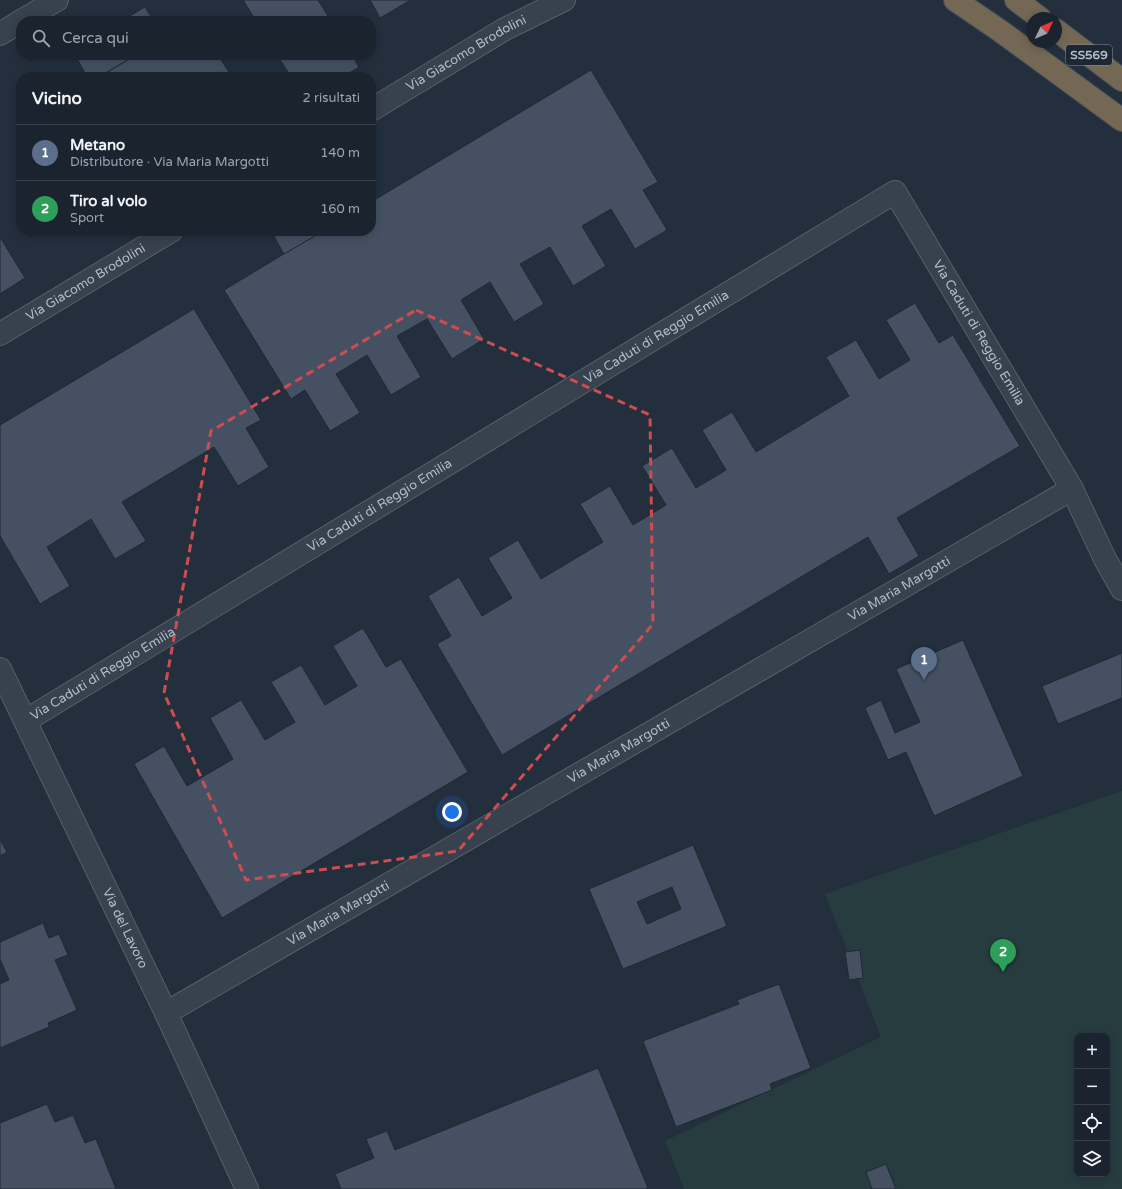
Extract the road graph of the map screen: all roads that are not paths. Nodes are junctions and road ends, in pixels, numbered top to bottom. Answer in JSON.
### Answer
{"nodes":[{"id":1,"x":57,"y":0,"type":"edge"},
{"id":2,"x":564,"y":0,"type":"edge"},
{"id":3,"x":955,"y":0,"type":"edge"},
{"id":4,"x":1016,"y":0,"type":"edge"},
{"id":5,"x":1032,"y":12,"type":"edge"},
{"id":6,"x":30,"y":16,"type":"edge"},
{"id":7,"x":16,"y":24,"type":"edge"},
{"id":8,"x":0,"y":34,"type":"edge"},
{"id":9,"x":1062,"y":35,"type":"edge"},
{"id":10,"x":1122,"y":80,"type":"edge"},
{"id":11,"x":376,"y":107,"type":"edge"},
{"id":12,"x":1122,"y":120,"type":"edge"},
{"id":13,"x":163,"y":236,"type":"edge"},
{"id":14,"x":0,"y":334,"type":"edge"},
{"id":15,"x":1072,"y":489,"type":"junction"},
{"id":16,"x":1122,"y":589,"type":"edge"},
{"id":17,"x":0,"y":669,"type":"edge"},
{"id":18,"x":25,"y":721,"type":"junction"},
{"id":19,"x":166,"y":1013,"type":"junction"},
{"id":20,"x":247,"y":1189,"type":"edge"}],
"edges":[{"from":1,"to":6,"type":"street"},
{"from":2,"to":11,"type":"street","name":"Via Giacomo Brodolini"},
{"from":3,"to":12,"type":"highway","number":"SS569"},
{"from":4,"to":5,"type":"highway"},
{"from":7,"to":8,"type":"street"},
{"from":9,"to":10,"type":"highway","number":"SS569"},
{"from":13,"to":14,"type":"street","name":"Via Giacomo Brodolini"},
{"from":15,"to":16,"type":"street","name":"Via Caduti di Reggio Emilia"},
{"from":15,"to":18,"type":"street","name":"Via Caduti di Reggio Emilia"},
{"from":15,"to":19,"type":"street","name":"Via Maria Margotti"},
{"from":17,"to":18,"type":"street","name":"Via del Lavoro"},
{"from":18,"to":19,"type":"street","name":"Via del Lavoro"},
{"from":19,"to":20,"type":"street","name":"Via del Lavoro"}]}
